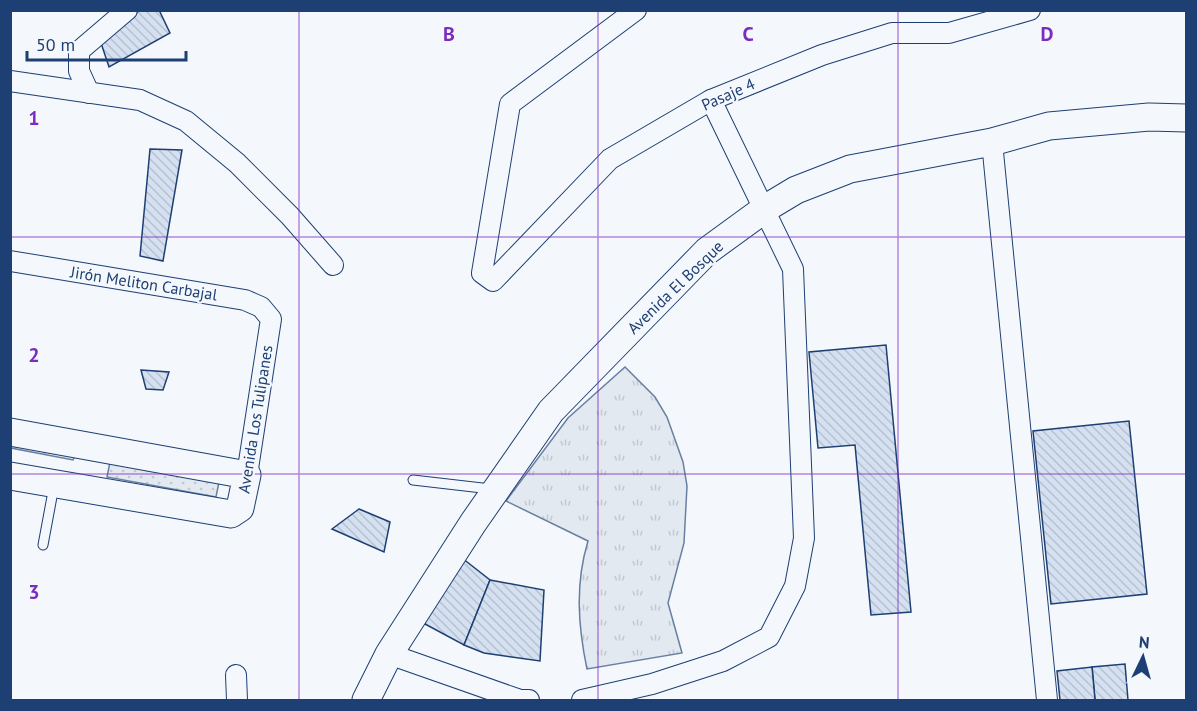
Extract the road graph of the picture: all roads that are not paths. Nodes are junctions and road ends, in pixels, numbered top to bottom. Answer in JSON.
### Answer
{"nodes":[{"id":1,"x":127,"y":10,"type":"edge"},
{"id":2,"x":636,"y":10,"type":"edge"},
{"id":3,"x":1030,"y":10,"type":"edge"},
{"id":4,"x":10,"y":81,"type":"edge"},
{"id":5,"x":89,"y":93,"type":"junction"},
{"id":6,"x":711,"y":100,"type":"junction"},
{"id":7,"x":1186,"y":118,"type":"edge"},
{"id":8,"x":992,"y":142,"type":"junction"},
{"id":9,"x":766,"y":208,"type":"junction"},
{"id":10,"x":10,"y":261,"type":"edge"},
{"id":11,"x":333,"y":265,"type":"dead end"},
{"id":12,"x":271,"y":319,"type":"joint"},
{"id":13,"x":10,"y":432,"type":"edge"},
{"id":14,"x":95,"y":447,"type":"junction"},
{"id":15,"x":247,"y":475,"type":"junction"},
{"id":16,"x":10,"y":477,"type":"edge"},
{"id":17,"x":413,"y":480,"type":"dead end"},
{"id":18,"x":55,"y":484,"type":"junction"},
{"id":19,"x":88,"y":490,"type":"junction"},
{"id":20,"x":496,"y":490,"type":"junction"},
{"id":21,"x":43,"y":545,"type":"dead end"},
{"id":22,"x":389,"y":654,"type":"junction"},
{"id":23,"x":236,"y":675,"type":"dead end"},
{"id":24,"x":237,"y":700,"type":"edge"},
{"id":25,"x":366,"y":700,"type":"edge"},
{"id":26,"x":529,"y":700,"type":"edge"},
{"id":27,"x":582,"y":700,"type":"edge"},
{"id":28,"x":1047,"y":700,"type":"edge"}],
"edges":[{"from":1,"to":5,"type":"street"},
{"from":2,"to":6,"type":"street","name":"Pasaje 4"},
{"from":3,"to":6,"type":"street","name":"Pasaje 4"},
{"from":4,"to":5,"type":"street"},
{"from":5,"to":11,"type":"street"},
{"from":6,"to":9,"type":"street"},
{"from":7,"to":8,"type":"street","name":"Avenida El Bosque"},
{"from":8,"to":9,"type":"street","name":"Avenida El Bosque"},
{"from":8,"to":28,"type":"street"},
{"from":9,"to":20,"type":"street","name":"Avenida El Bosque"},
{"from":9,"to":27,"type":"street"},
{"from":10,"to":12,"type":"street","name":"Jirón Meliton Carbajal"},
{"from":12,"to":15,"type":"street","name":"Avenida Los Tulipanes"},
{"from":13,"to":14,"type":"street"},
{"from":14,"to":15,"type":"street"},
{"from":14,"to":19,"type":"street"},
{"from":15,"to":19,"type":"street","name":"Avenida Los Tulipanes"},
{"from":16,"to":18,"type":"street"},
{"from":17,"to":20,"type":"lane"},
{"from":18,"to":19,"type":"street"},
{"from":18,"to":21,"type":"lane"},
{"from":20,"to":22,"type":"street","name":"Avenida El Bosque"},
{"from":22,"to":25,"type":"street","name":"Avenida El Bosque"},
{"from":22,"to":26,"type":"street"},
{"from":23,"to":24,"type":"street"}]}
